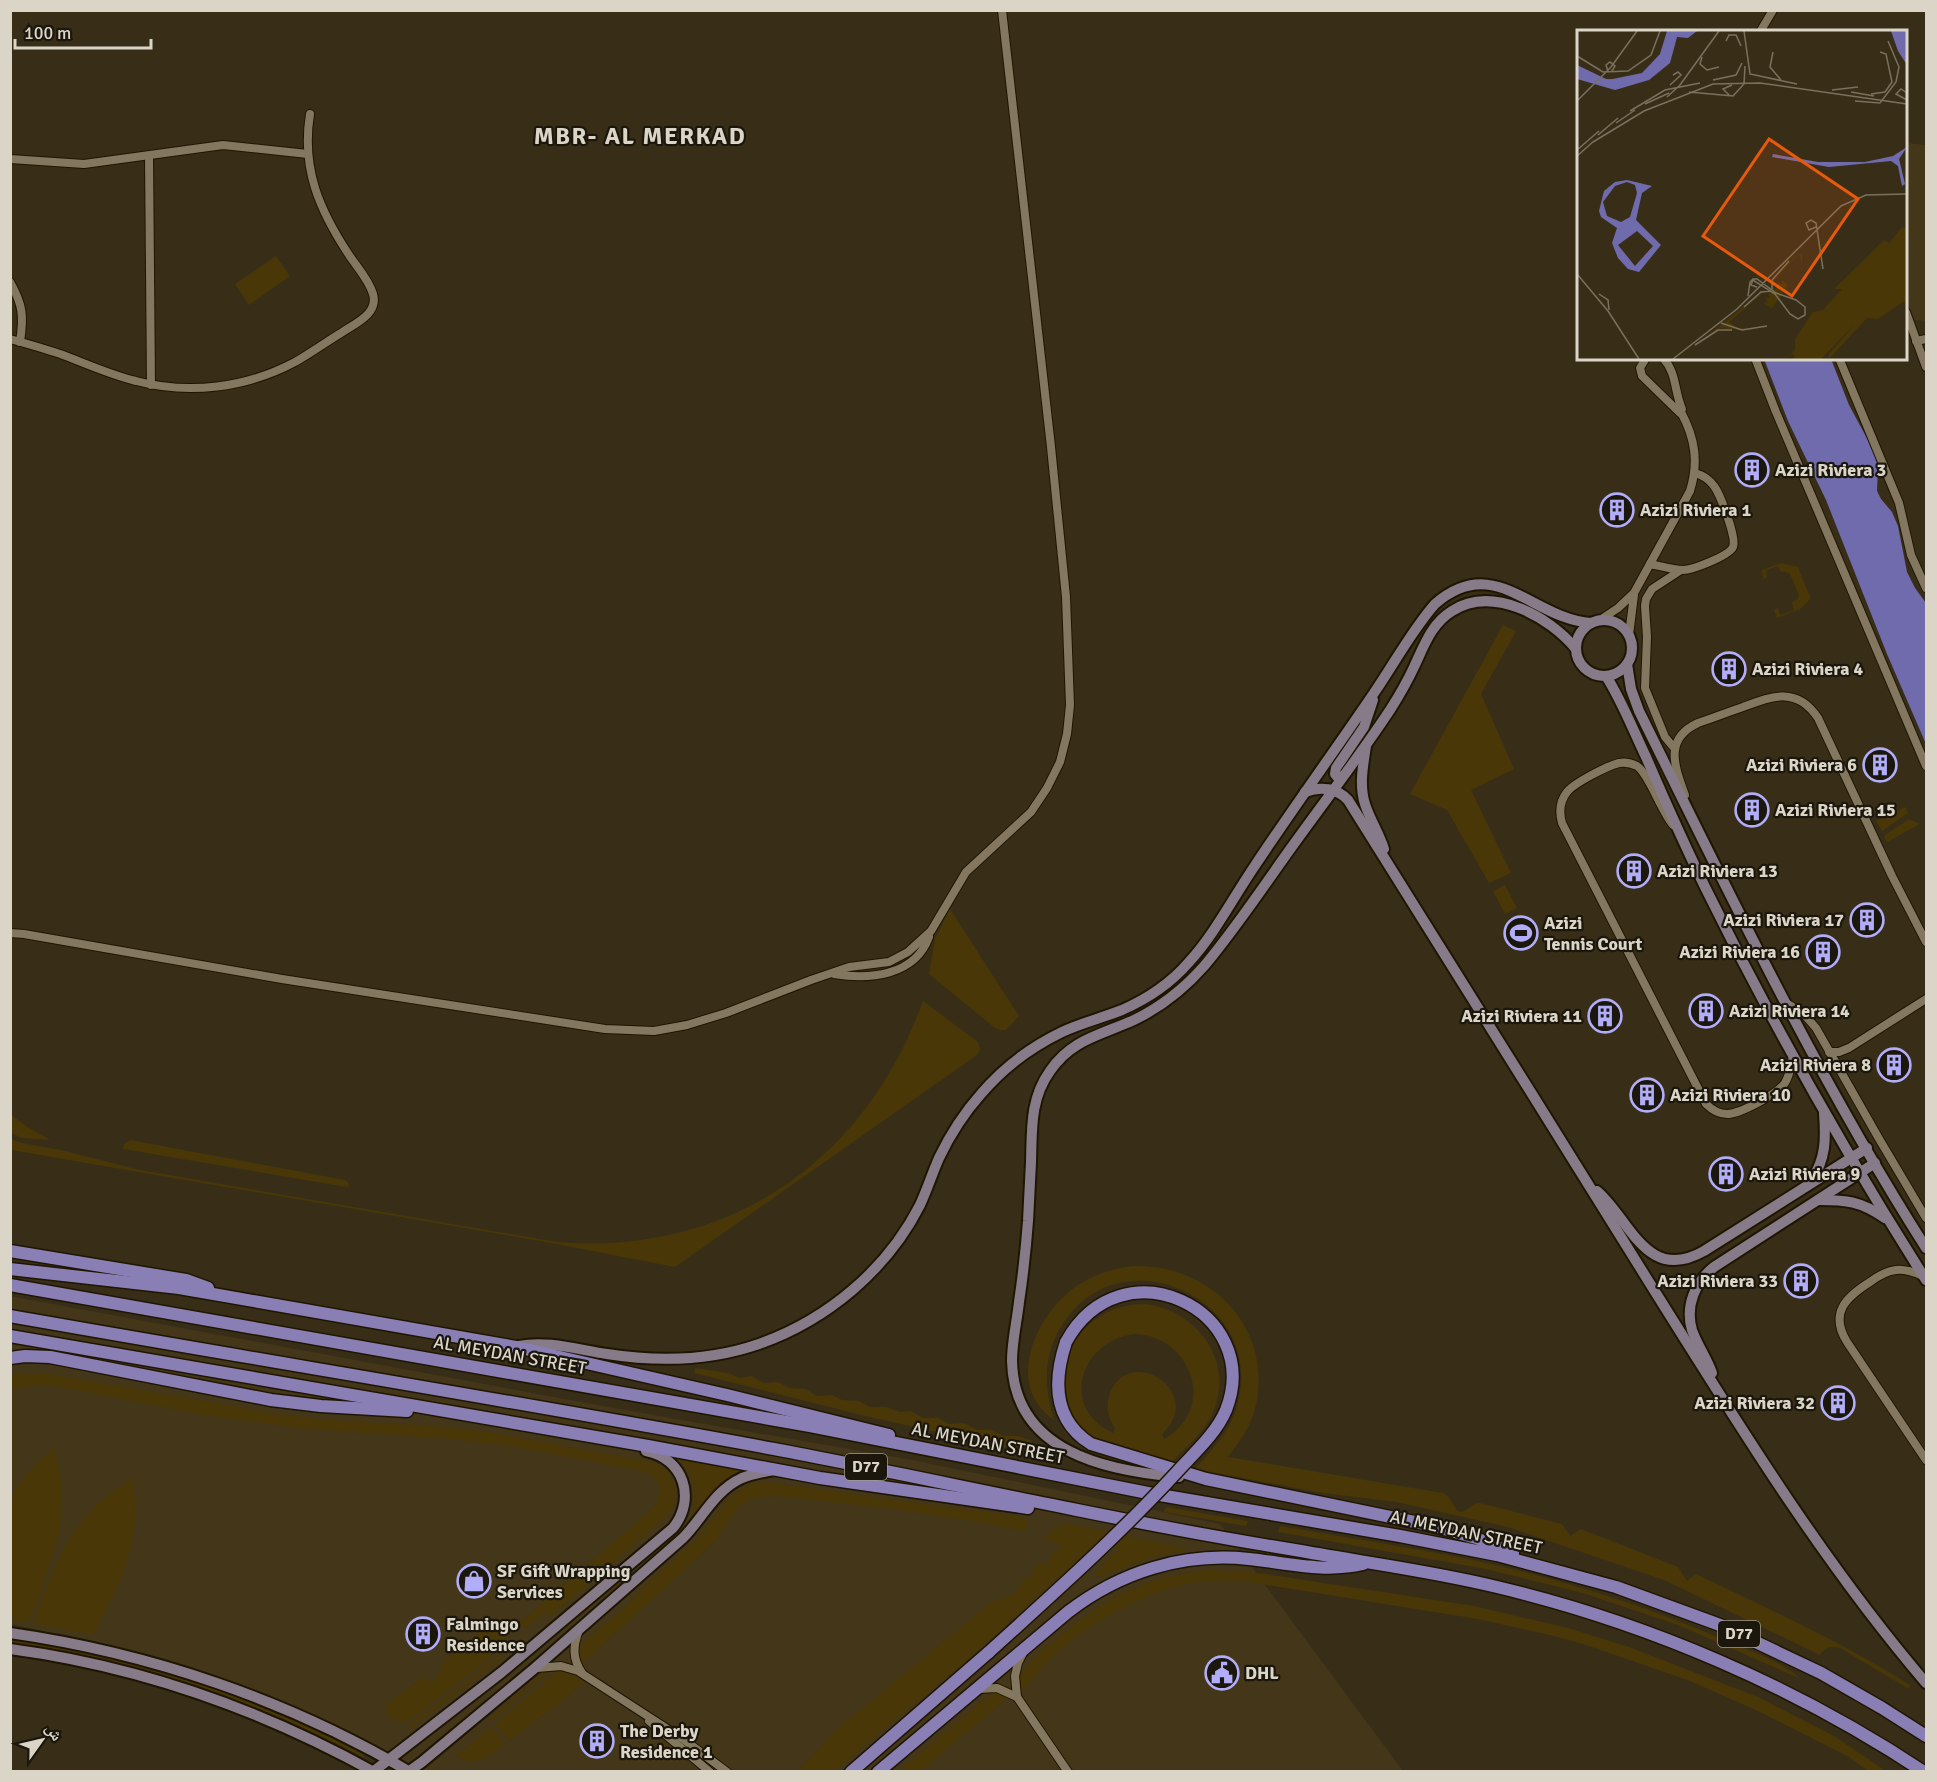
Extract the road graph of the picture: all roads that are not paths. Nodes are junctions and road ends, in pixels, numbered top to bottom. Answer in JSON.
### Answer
{"nodes":[{"id":1,"x":1002,"y":10,"type":"edge"},
{"id":2,"x":1773,"y":10,"type":"edge"},
{"id":3,"x":1761,"y":30,"type":"edge"},
{"id":4,"x":310,"y":114,"type":"dead end"},
{"id":5,"x":308,"y":154,"type":"junction"},
{"id":6,"x":149,"y":156,"type":"junction"},
{"id":7,"x":10,"y":159,"type":"edge"},
{"id":8,"x":10,"y":282,"type":"edge"},
{"id":9,"x":1907,"y":317,"type":"edge"},
{"id":10,"x":10,"y":339,"type":"edge"},
{"id":11,"x":1926,"y":339,"type":"edge"},
{"id":12,"x":1916,"y":341,"type":"junction"},
{"id":13,"x":20,"y":342,"type":"junction"},
{"id":14,"x":1645,"y":360,"type":"edge"},
{"id":15,"x":1664,"y":360,"type":"edge"},
{"id":16,"x":1756,"y":360,"type":"edge"},
{"id":17,"x":1840,"y":360,"type":"edge"},
{"id":18,"x":1926,"y":367,"type":"edge"},
{"id":19,"x":151,"y":385,"type":"junction"},
{"id":20,"x":1681,"y":412,"type":"junction"},
{"id":21,"x":1695,"y":473,"type":"junction"},
{"id":22,"x":1650,"y":564,"type":"junction"},
{"id":23,"x":1681,"y":570,"type":"junction"},
{"id":24,"x":1926,"y":588,"type":"edge"},
{"id":25,"x":1634,"y":593,"type":"junction"},
{"id":26,"x":1596,"y":621,"type":"junction"},
{"id":27,"x":1629,"y":634,"type":"junction"},
{"id":28,"x":1576,"y":649,"type":"junction"},
{"id":29,"x":1627,"y":664,"type":"junction"},
{"id":30,"x":1606,"y":676,"type":"junction"},
{"id":31,"x":1373,"y":694,"type":"junction"},
{"id":32,"x":1366,"y":744,"type":"junction"},
{"id":33,"x":1675,"y":749,"type":"junction"},
{"id":34,"x":1926,"y":766,"type":"edge"},
{"id":35,"x":1340,"y":780,"type":"junction"},
{"id":36,"x":1333,"y":790,"type":"junction"},
{"id":37,"x":1305,"y":792,"type":"junction"},
{"id":38,"x":1692,"y":819,"type":"junction"},
{"id":39,"x":1679,"y":832,"type":"junction"},
{"id":40,"x":1388,"y":864,"type":"junction"},
{"id":41,"x":10,"y":933,"type":"edge"},
{"id":42,"x":1926,"y":942,"type":"edge"},
{"id":43,"x":1926,"y":999,"type":"edge"},
{"id":44,"x":1786,"y":1003,"type":"junction"},
{"id":45,"x":1829,"y":1052,"type":"junction"},
{"id":46,"x":1792,"y":1056,"type":"junction"},
{"id":47,"x":1824,"y":1110,"type":"junction"},
{"id":48,"x":1867,"y":1148,"type":"junction"},
{"id":49,"x":1852,"y":1158,"type":"junction"},
{"id":50,"x":1875,"y":1163,"type":"junction"},
{"id":51,"x":1860,"y":1173,"type":"junction"},
{"id":52,"x":1589,"y":1185,"type":"junction"},
{"id":53,"x":1808,"y":1185,"type":"junction"},
{"id":54,"x":1817,"y":1200,"type":"junction"},
{"id":55,"x":1926,"y":1218,"type":"edge"},
{"id":56,"x":1889,"y":1221,"type":"junction"},
{"id":57,"x":1926,"y":1248,"type":"edge"},
{"id":58,"x":10,"y":1251,"type":"edge"},
{"id":59,"x":10,"y":1269,"type":"edge"},
{"id":60,"x":1925,"y":1278,"type":"edge"},
{"id":61,"x":10,"y":1285,"type":"edge"},
{"id":62,"x":216,"y":1294,"type":"junction"},
{"id":63,"x":10,"y":1316,"type":"edge"},
{"id":64,"x":10,"y":1336,"type":"edge"},
{"id":65,"x":516,"y":1347,"type":"junction"},
{"id":66,"x":10,"y":1358,"type":"edge"},
{"id":67,"x":1714,"y":1385,"type":"junction"},
{"id":68,"x":446,"y":1411,"type":"junction"},
{"id":69,"x":605,"y":1438,"type":"junction"},
{"id":70,"x":926,"y":1449,"type":"junction"},
{"id":71,"x":1926,"y":1460,"type":"edge"},
{"id":72,"x":777,"y":1469,"type":"junction"},
{"id":73,"x":1206,"y":1479,"type":"junction"},
{"id":74,"x":1098,"y":1514,"type":"junction"},
{"id":75,"x":1370,"y":1562,"type":"junction"},
{"id":76,"x":1536,"y":1564,"type":"junction"},
{"id":77,"x":579,"y":1629,"type":"junction"},
{"id":78,"x":10,"y":1634,"type":"edge"},
{"id":79,"x":1027,"y":1647,"type":"junction"},
{"id":80,"x":10,"y":1649,"type":"edge"},
{"id":81,"x":1911,"y":1664,"type":"junction"},
{"id":82,"x":535,"y":1668,"type":"junction"},
{"id":83,"x":582,"y":1674,"type":"junction"},
{"id":84,"x":1926,"y":1675,"type":"edge"},
{"id":85,"x":1926,"y":1683,"type":"edge"},
{"id":86,"x":976,"y":1689,"type":"junction"},
{"id":87,"x":1017,"y":1697,"type":"junction"},
{"id":88,"x":632,"y":1706,"type":"junction"},
{"id":89,"x":1926,"y":1736,"type":"edge"},
{"id":90,"x":389,"y":1760,"type":"junction"},
{"id":91,"x":374,"y":1771,"type":"edge"},
{"id":92,"x":409,"y":1771,"type":"edge"},
{"id":93,"x":710,"y":1772,"type":"edge"},
{"id":94,"x":727,"y":1772,"type":"edge"},
{"id":95,"x":851,"y":1772,"type":"edge"},
{"id":96,"x":878,"y":1772,"type":"edge"},
{"id":97,"x":1068,"y":1772,"type":"edge"},
{"id":98,"x":1924,"y":1772,"type":"edge"}],
"edges":[{"from":1,"to":41,"type":"street"},
{"from":2,"to":3,"type":"street"},
{"from":4,"to":5,"type":"street"},
{"from":5,"to":6,"type":"street"},
{"from":5,"to":19,"type":"street"},
{"from":6,"to":7,"type":"street"},
{"from":6,"to":19,"type":"street"},
{"from":8,"to":13,"type":"street"},
{"from":9,"to":12,"type":"street"},
{"from":10,"to":13,"type":"street"},
{"from":11,"to":12,"type":"street"},
{"from":12,"to":18,"type":"street"},
{"from":13,"to":19,"type":"street"},
{"from":14,"to":20,"type":"street"},
{"from":15,"to":20,"type":"street"},
{"from":16,"to":34,"type":"street"},
{"from":17,"to":24,"type":"street"},
{"from":20,"to":21,"type":"street"},
{"from":21,"to":22,"type":"street"},
{"from":21,"to":23,"type":"street"},
{"from":22,"to":23,"type":"street"},
{"from":22,"to":25,"type":"street"},
{"from":23,"to":33,"type":"street"},
{"from":25,"to":26,"type":"street"},
{"from":25,"to":27,"type":"street"},
{"from":26,"to":27,"type":"street"},
{"from":26,"to":28,"type":"street"},
{"from":26,"to":31,"type":"street"},
{"from":27,"to":29,"type":"street"},
{"from":28,"to":30,"type":"street"},
{"from":28,"to":32,"type":"street"},
{"from":29,"to":30,"type":"street"},
{"from":29,"to":38,"type":"street"},
{"from":30,"to":39,"type":"street"},
{"from":31,"to":35,"type":"street"},
{"from":31,"to":37,"type":"street"},
{"from":32,"to":35,"type":"street"},
{"from":32,"to":40,"type":"street"},
{"from":33,"to":38,"type":"street"},
{"from":33,"to":42,"type":"street"},
{"from":35,"to":36,"type":"street"},
{"from":36,"to":37,"type":"street"},
{"from":36,"to":40,"type":"street"},
{"from":36,"to":73,"type":"street"},
{"from":37,"to":65,"type":"street"},
{"from":38,"to":44,"type":"street"},
{"from":39,"to":46,"type":"street"},
{"from":39,"to":46,"type":"street"},
{"from":40,"to":52,"type":"street"},
{"from":43,"to":45,"type":"street"},
{"from":44,"to":45,"type":"street"},
{"from":44,"to":48,"type":"street"},
{"from":45,"to":55,"type":"street"},
{"from":46,"to":47,"type":"street"},
{"from":47,"to":49,"type":"street"},
{"from":47,"to":53,"type":"street"},
{"from":48,"to":49,"type":"street"},
{"from":48,"to":50,"type":"street"},
{"from":49,"to":51,"type":"street"},
{"from":49,"to":53,"type":"street"},
{"from":50,"to":51,"type":"street"},
{"from":50,"to":57,"type":"street"},
{"from":51,"to":54,"type":"street"},
{"from":51,"to":56,"type":"street"},
{"from":52,"to":53,"type":"street"},
{"from":52,"to":67,"type":"street"},
{"from":54,"to":56,"type":"street"},
{"from":54,"to":67,"type":"street"},
{"from":56,"to":60,"type":"street"},
{"from":58,"to":62,"type":"main road"},
{"from":59,"to":62,"type":"main road"},
{"from":60,"to":71,"type":"street"},
{"from":61,"to":70,"type":"main road","name":"AL MEYDAN STREET","number":"D77"},
{"from":62,"to":65,"type":"main road"},
{"from":63,"to":74,"type":"main road","number":"D77"},
{"from":64,"to":68,"type":"main road"},
{"from":65,"to":70,"type":"main road"},
{"from":66,"to":68,"type":"main road"},
{"from":67,"to":81,"type":"street"},
{"from":68,"to":69,"type":"main road"},
{"from":69,"to":72,"type":"main road"},
{"from":69,"to":90,"type":"street"},
{"from":70,"to":76,"type":"main road","name":"AL MEYDAN STREET","number":"D77"},
{"from":72,"to":74,"type":"main road"},
{"from":72,"to":77,"type":"street"},
{"from":73,"to":76,"type":"main road"},
{"from":73,"to":95,"type":"main road","bridge":true},
{"from":74,"to":75,"type":"main road","number":"D77"},
{"from":75,"to":79,"type":"main road"},
{"from":75,"to":98,"type":"main road","number":"D77"},
{"from":76,"to":89,"type":"main road","name":"AL MEYDAN STREET","number":"D77"},
{"from":77,"to":82,"type":"street"},
{"from":77,"to":83,"type":"street"},
{"from":78,"to":90,"type":"street"},
{"from":79,"to":86,"type":"main road"},
{"from":79,"to":87,"type":"street"},
{"from":80,"to":91,"type":"street"},
{"from":81,"to":84,"type":"street"},
{"from":81,"to":85,"type":"street"},
{"from":82,"to":83,"type":"street"},
{"from":82,"to":92,"type":"street"},
{"from":83,"to":88,"type":"street"},
{"from":86,"to":87,"type":"street"},
{"from":86,"to":96,"type":"main road"},
{"from":87,"to":97,"type":"street"},
{"from":88,"to":93,"type":"street"},
{"from":88,"to":94,"type":"street"},
{"from":90,"to":91,"type":"street"},
{"from":90,"to":92,"type":"street"}]}
